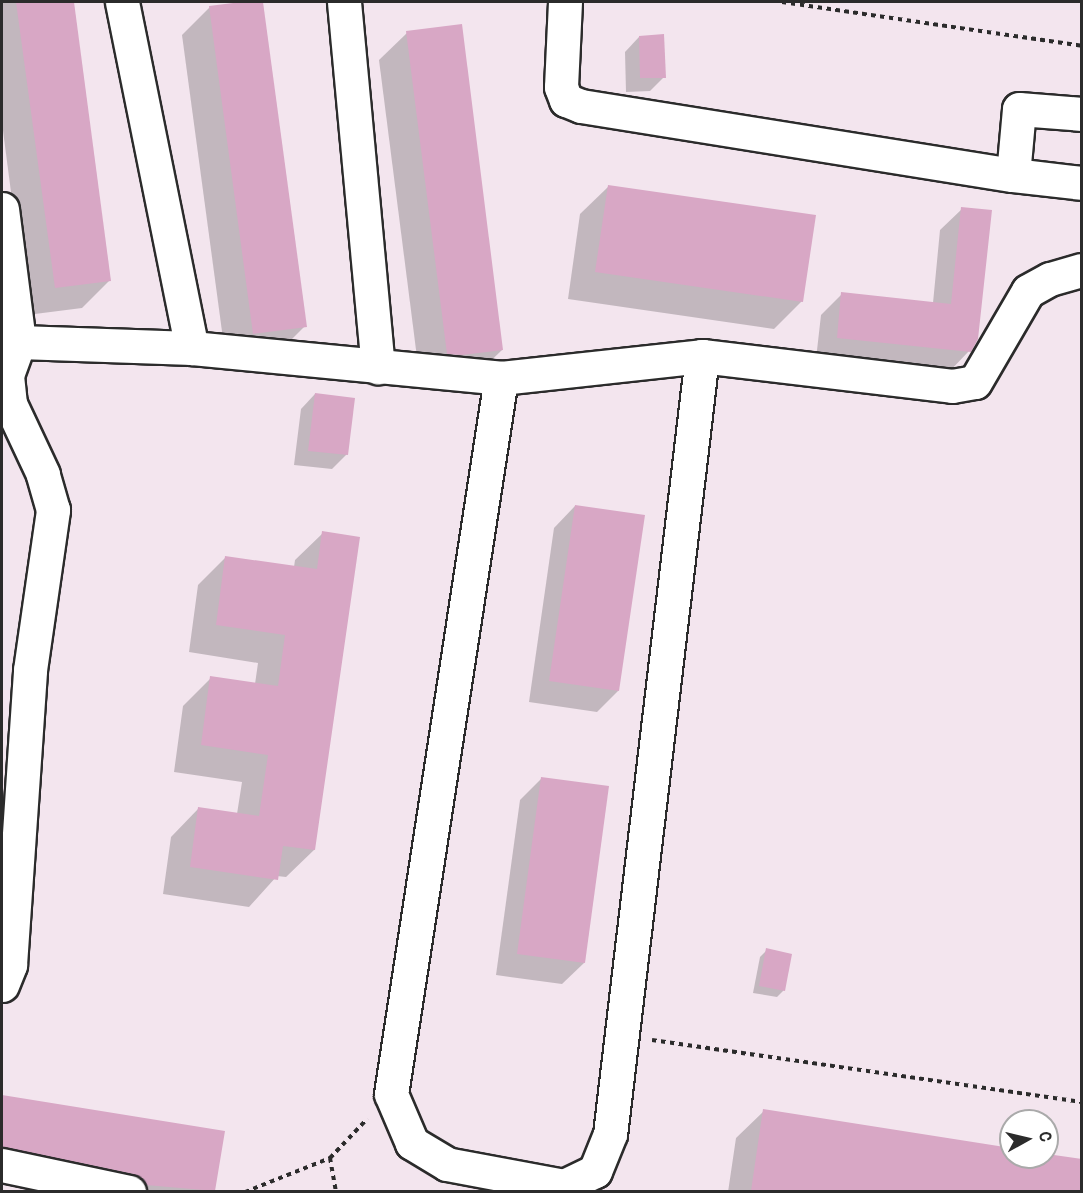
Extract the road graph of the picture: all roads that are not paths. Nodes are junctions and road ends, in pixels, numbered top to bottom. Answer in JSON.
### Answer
{"nodes":[{"id":1,"x":122,"y":2,"type":"edge"},
{"id":2,"x":344,"y":2,"type":"edge"},
{"id":3,"x":565,"y":2,"type":"edge"},
{"id":4,"x":1082,"y":114,"type":"edge"},
{"id":5,"x":1013,"y":175,"type":"junction"},
{"id":6,"x":1082,"y":183,"type":"edge"},
{"id":7,"x":2,"y":209,"type":"edge"},
{"id":8,"x":1082,"y":270,"type":"edge"},
{"id":9,"x":10,"y":343,"type":"edge"},
{"id":10,"x":192,"y":348,"type":"junction"},
{"id":11,"x":702,"y":356,"type":"junction"},
{"id":12,"x":378,"y":367,"type":"junction"},
{"id":13,"x":501,"y":378,"type":"junction"},
{"id":14,"x":2,"y":985,"type":"edge"},
{"id":15,"x":2,"y":1165,"type":"edge"},
{"id":16,"x":129,"y":1191,"type":"edge"}],
"edges":[{"from":1,"to":10,"type":"street"},
{"from":2,"to":12,"type":"street"},
{"from":3,"to":5,"type":"street"},
{"from":4,"to":5,"type":"street"},
{"from":5,"to":6,"type":"street"},
{"from":7,"to":9,"type":"street"},
{"from":8,"to":11,"type":"street"},
{"from":9,"to":10,"type":"street"},
{"from":9,"to":14,"type":"street"},
{"from":10,"to":12,"type":"street"},
{"from":11,"to":13,"type":"street"},
{"from":11,"to":13,"type":"street"},
{"from":12,"to":13,"type":"street"},
{"from":15,"to":16,"type":"street"}]}
